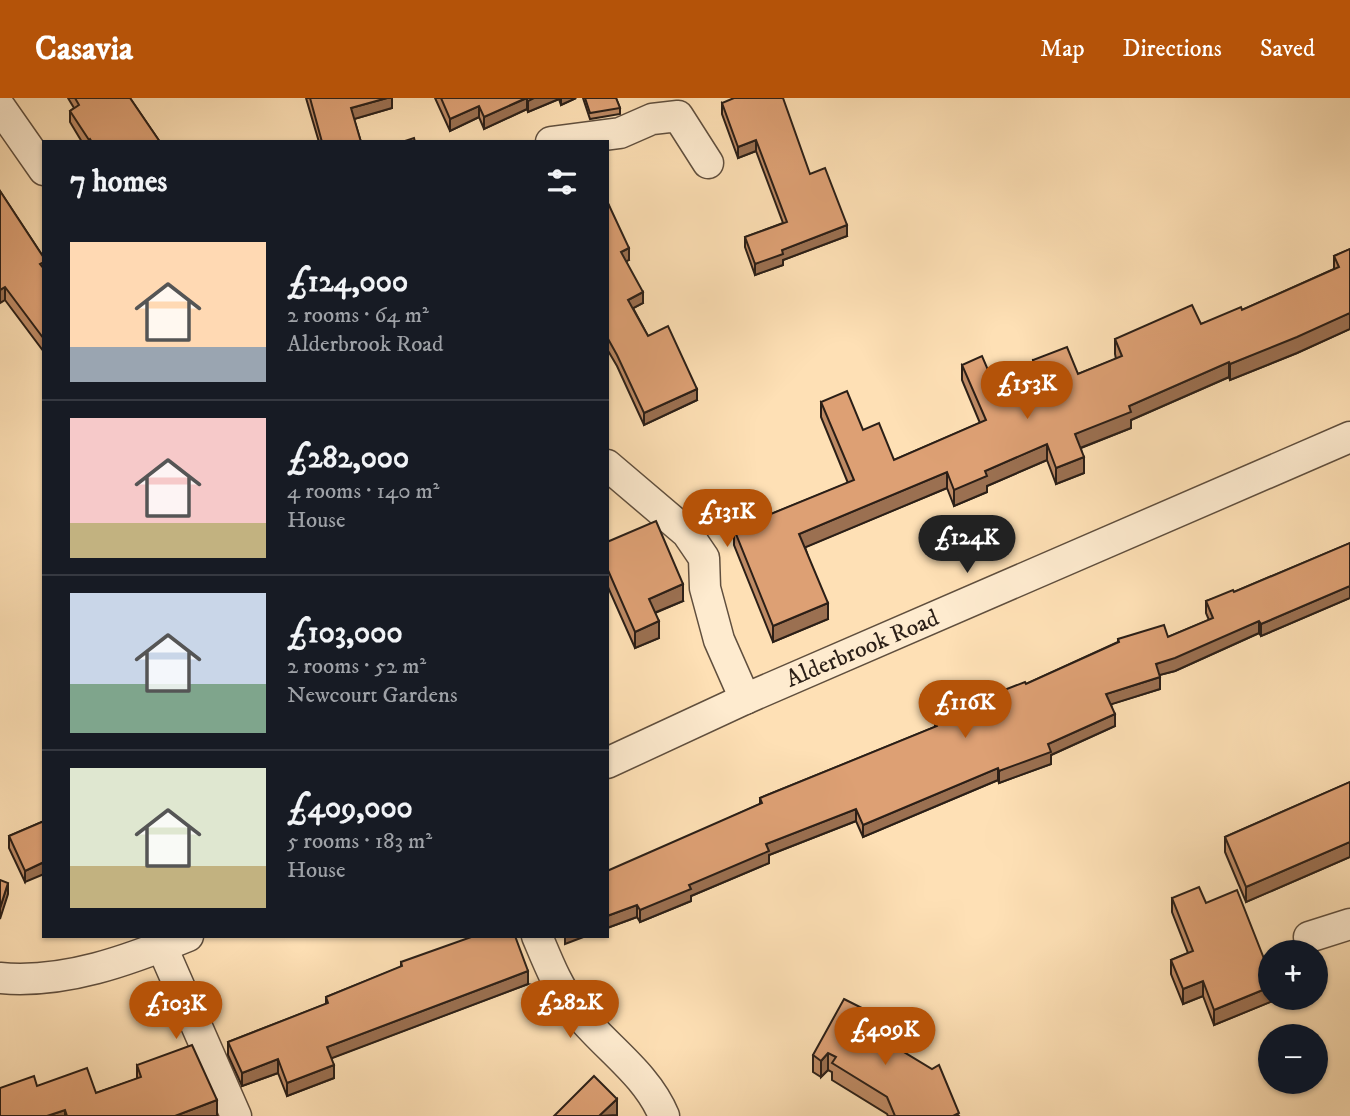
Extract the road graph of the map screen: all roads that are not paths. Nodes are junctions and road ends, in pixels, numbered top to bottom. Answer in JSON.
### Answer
{"nodes":[{"id":1,"x":0,"y":107,"type":"edge"},
{"id":2,"x":566,"y":140,"type":"edge"},
{"id":3,"x":708,"y":163,"type":"dead end"},
{"id":4,"x":42,"y":167,"type":"edge"},
{"id":5,"x":1350,"y":437,"type":"edge"},
{"id":6,"x":609,"y":466,"type":"edge"},
{"id":7,"x":745,"y":699,"type":"junction"},
{"id":8,"x":609,"y":762,"type":"edge"},
{"id":9,"x":1350,"y":924,"type":"edge"},
{"id":10,"x":1309,"y":937,"type":"dead end"},
{"id":11,"x":538,"y":938,"type":"edge"},
{"id":12,"x":175,"y":942,"type":"edge"},
{"id":13,"x":0,"y":978,"type":"edge"},
{"id":14,"x":236,"y":1116,"type":"edge"},
{"id":15,"x":664,"y":1116,"type":"edge"}],
"edges":[{"from":1,"to":4,"type":"street"},
{"from":2,"to":3,"type":"street"},
{"from":5,"to":7,"type":"street","name":"Alderbrook Road"},
{"from":6,"to":7,"type":"street"},
{"from":7,"to":8,"type":"street","name":"Alderbrook Road"},
{"from":9,"to":10,"type":"street"},
{"from":11,"to":15,"type":"street"},
{"from":12,"to":13,"type":"street"},
{"from":12,"to":14,"type":"street"}]}
